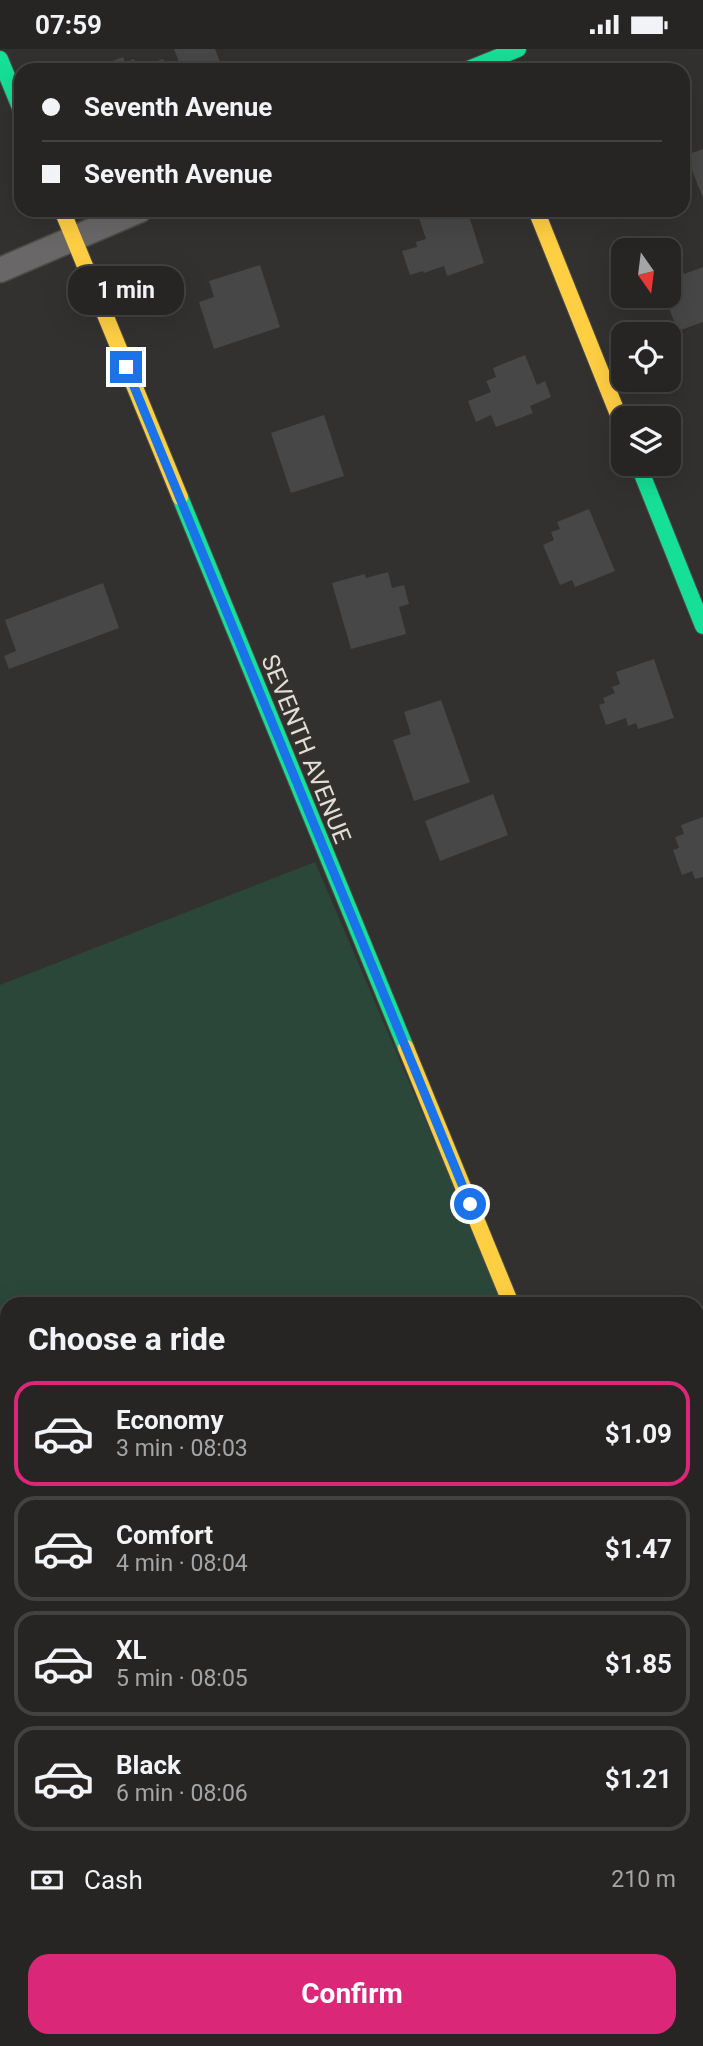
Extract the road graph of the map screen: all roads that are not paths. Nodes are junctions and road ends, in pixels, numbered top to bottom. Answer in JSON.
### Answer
{"nodes":[{"id":1,"x":518,"y":49,"type":"edge"},
{"id":2,"x":0,"y":59,"type":"edge"},
{"id":3,"x":474,"y":63,"type":"edge"},
{"id":4,"x":14,"y":93,"type":"edge"},
{"id":5,"x":65,"y":217,"type":"edge"},
{"id":6,"x":124,"y":217,"type":"edge"},
{"id":7,"x":539,"y":217,"type":"edge"},
{"id":8,"x":74,"y":239,"type":"junction"},
{"id":9,"x":0,"y":270,"type":"edge"},
{"id":10,"x":615,"y":406,"type":"edge"},
{"id":11,"x":643,"y":476,"type":"edge"},
{"id":12,"x":703,"y":626,"type":"edge"},
{"id":13,"x":508,"y":1297,"type":"edge"}],
"edges":[{"from":1,"to":3,"type":"street"},
{"from":2,"to":4,"type":"street"},
{"from":5,"to":8,"type":"street","name":"SEVENTH AVENUE"},
{"from":6,"to":8,"type":"street"},
{"from":7,"to":10,"type":"street"},
{"from":8,"to":9,"type":"street"},
{"from":8,"to":13,"type":"street","name":"SEVENTH AVENUE"},
{"from":11,"to":12,"type":"street"}]}
